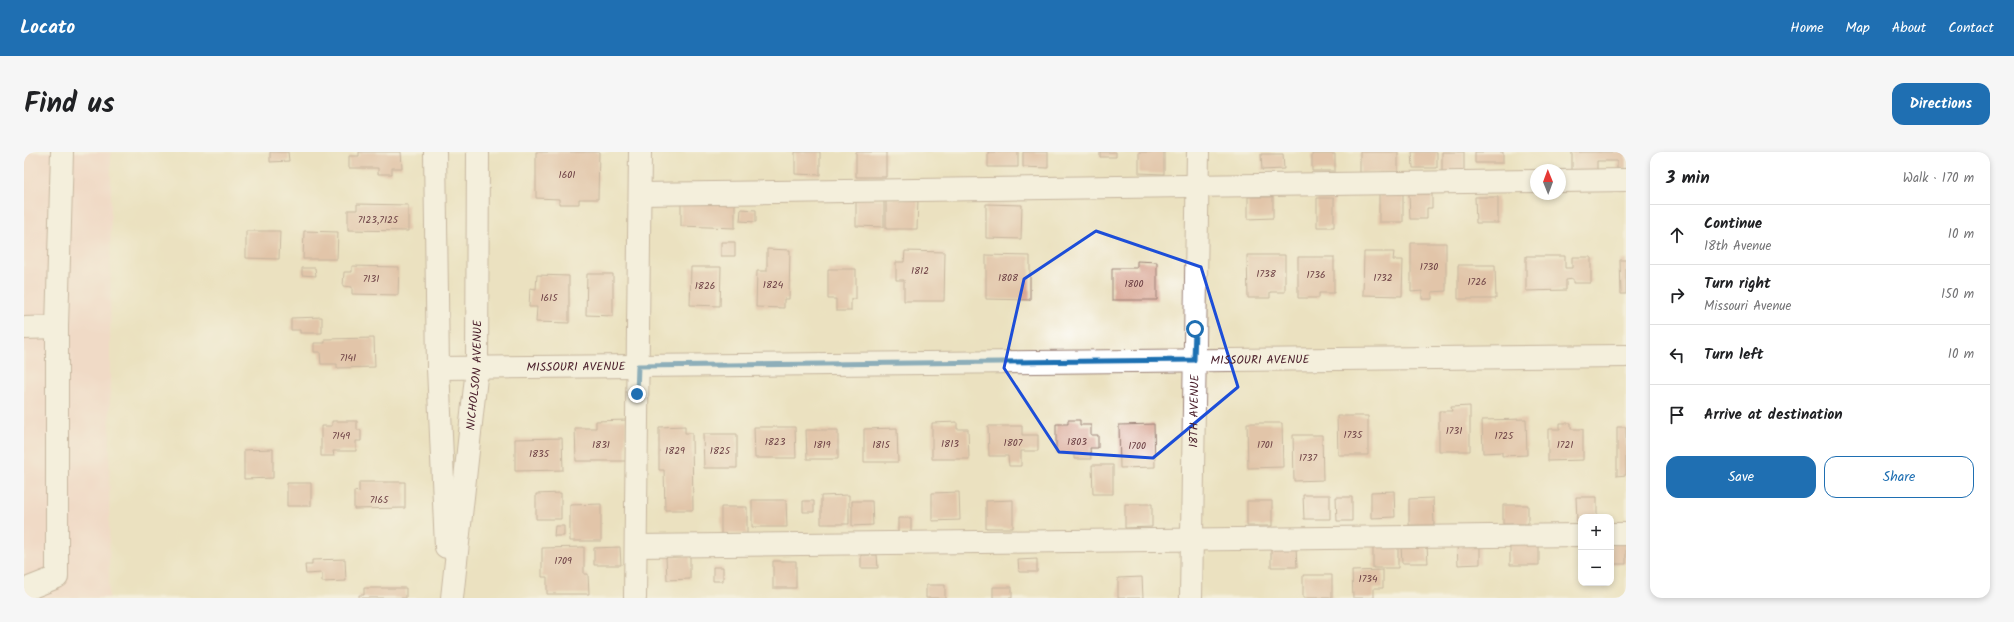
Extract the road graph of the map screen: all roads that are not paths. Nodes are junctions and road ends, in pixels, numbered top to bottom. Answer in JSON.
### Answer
{"nodes":[{"id":1,"x":62,"y":152,"type":"edge"},
{"id":2,"x":435,"y":152,"type":"edge"},
{"id":3,"x":478,"y":152,"type":"edge"},
{"id":4,"x":640,"y":152,"type":"edge"},
{"id":5,"x":1198,"y":152,"type":"edge"},
{"id":6,"x":1626,"y":180,"type":"edge"},
{"id":7,"x":1530,"y":181,"type":"edge"},
{"id":8,"x":1566,"y":181,"type":"edge"},
{"id":9,"x":1198,"y":186,"type":"junction"},
{"id":10,"x":640,"y":194,"type":"junction"},
{"id":11,"x":57,"y":326,"type":"junction"},
{"id":12,"x":24,"y":328,"type":"edge"},
{"id":13,"x":1626,"y":356,"type":"edge"},
{"id":14,"x":1194,"y":360,"type":"junction"},
{"id":15,"x":638,"y":366,"type":"junction"},
{"id":16,"x":438,"y":368,"type":"junction"},
{"id":17,"x":477,"y":368,"type":"junction"},
{"id":18,"x":1614,"y":534,"type":"edge"},
{"id":19,"x":1626,"y":534,"type":"edge"},
{"id":20,"x":1578,"y":535,"type":"edge"},
{"id":21,"x":1191,"y":540,"type":"junction"},
{"id":22,"x":636,"y":546,"type":"junction"},
{"id":23,"x":24,"y":590,"type":"edge"},
{"id":24,"x":450,"y":598,"type":"edge"},
{"id":25,"x":635,"y":598,"type":"edge"},
{"id":26,"x":1191,"y":598,"type":"edge"}],
"edges":[{"from":1,"to":11,"type":"street"},
{"from":2,"to":16,"type":"street","name":"NICHOLSON AVENUE"},
{"from":3,"to":17,"type":"street","name":"NICHOLSON AVENUE"},
{"from":4,"to":10,"type":"street"},
{"from":5,"to":9,"type":"street","name":"18TH AVENUE"},
{"from":6,"to":8,"type":"street"},
{"from":7,"to":9,"type":"street"},
{"from":9,"to":10,"type":"street"},
{"from":9,"to":14,"type":"street","name":"18TH AVENUE"},
{"from":10,"to":15,"type":"street"},
{"from":11,"to":12,"type":"street"},
{"from":11,"to":23,"type":"street"},
{"from":13,"to":14,"type":"street","name":"MISSOURI AVENUE"},
{"from":14,"to":15,"type":"street","name":"MISSOURI AVENUE"},
{"from":14,"to":21,"type":"street","name":"18TH AVENUE"},
{"from":15,"to":17,"type":"street","name":"MISSOURI AVENUE"},
{"from":15,"to":22,"type":"street"},
{"from":16,"to":17,"type":"street","name":"MISSOURI AVENUE"},
{"from":16,"to":24,"type":"street","name":"NICHOLSON AVENUE"},
{"from":17,"to":24,"type":"street","name":"NICHOLSON AVENUE"},
{"from":18,"to":19,"type":"street"},
{"from":20,"to":21,"type":"street"},
{"from":21,"to":22,"type":"street"},
{"from":21,"to":26,"type":"street","name":"18TH AVENUE"},
{"from":22,"to":25,"type":"street"}]}
